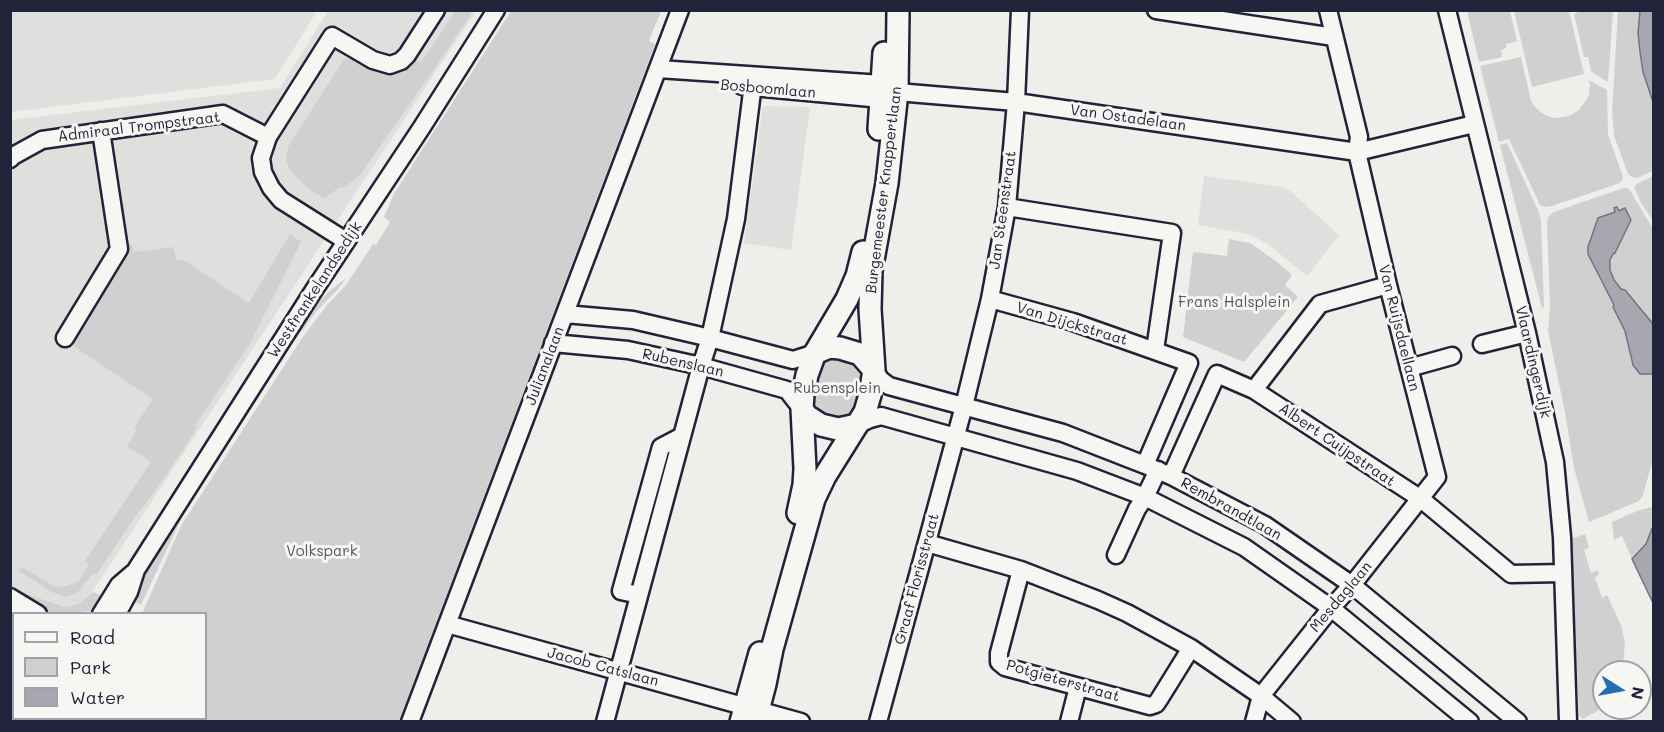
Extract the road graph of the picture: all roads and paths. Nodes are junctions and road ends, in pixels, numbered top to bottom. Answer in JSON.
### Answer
{"nodes":[{"id":1,"x":436,"y":10,"type":"edge"},
{"id":2,"x":496,"y":10,"type":"edge"},
{"id":3,"x":680,"y":10,"type":"edge"},
{"id":4,"x":887,"y":10,"type":"edge"},
{"id":5,"x":898,"y":10,"type":"edge"},
{"id":6,"x":1020,"y":10,"type":"edge"},
{"id":7,"x":1156,"y":10,"type":"edge"},
{"id":8,"x":1328,"y":10,"type":"edge"},
{"id":9,"x":1447,"y":10,"type":"edge"},
{"id":10,"x":1334,"y":38,"type":"junction"},
{"id":11,"x":657,"y":74,"type":"junction"},
{"id":12,"x":753,"y":82,"type":"junction"},
{"id":13,"x":887,"y":91,"type":"junction"},
{"id":14,"x":1016,"y":102,"type":"junction"},
{"id":15,"x":1474,"y":123,"type":"junction"},
{"id":16,"x":101,"y":131,"type":"junction"},
{"id":17,"x":268,"y":137,"type":"junction"},
{"id":18,"x":1357,"y":152,"type":"junction"},
{"id":19,"x":10,"y":159,"type":"edge"},
{"id":20,"x":1007,"y":207,"type":"junction"},
{"id":21,"x":346,"y":241,"type":"junction"},
{"id":22,"x":1388,"y":285,"type":"junction"},
{"id":23,"x":990,"y":299,"type":"junction"},
{"id":24,"x":565,"y":314,"type":"junction"},
{"id":25,"x":1527,"y":333,"type":"junction"},
{"id":26,"x":65,"y":338,"type":"dead end"},
{"id":27,"x":710,"y":338,"type":"junction"},
{"id":28,"x":553,"y":343,"type":"junction"},
{"id":29,"x":1482,"y":344,"type":"dead end"},
{"id":30,"x":1155,"y":350,"type":"junction"},
{"id":31,"x":815,"y":353,"type":"junction"},
{"id":32,"x":1452,"y":356,"type":"dead end"},
{"id":33,"x":701,"y":366,"type":"junction"},
{"id":34,"x":1409,"y":368,"type":"junction"},
{"id":35,"x":874,"y":370,"type":"junction"},
{"id":36,"x":1254,"y":390,"type":"junction"},
{"id":37,"x":964,"y":406,"type":"junction"},
{"id":38,"x":802,"y":409,"type":"junction"},
{"id":39,"x":857,"y":425,"type":"junction"},
{"id":40,"x":956,"y":437,"type":"junction"},
{"id":41,"x":1158,"y":470,"type":"junction"},
{"id":42,"x":1145,"y":497,"type":"junction"},
{"id":43,"x":1421,"y":499,"type":"junction"},
{"id":44,"x":927,"y":543,"type":"junction"},
{"id":45,"x":1116,"y":555,"type":"dead end"},
{"id":46,"x":136,"y":570,"type":"junction"},
{"id":47,"x":1022,"y":570,"type":"junction"},
{"id":48,"x":1562,"y":573,"type":"junction"},
{"id":49,"x":1352,"y":585,"type":"junction"},
{"id":50,"x":10,"y":597,"type":"edge"},
{"id":51,"x":1331,"y":608,"type":"junction"},
{"id":52,"x":35,"y":612,"type":"edge"},
{"id":53,"x":102,"y":612,"type":"edge"},
{"id":54,"x":118,"y":612,"type":"edge"},
{"id":55,"x":447,"y":624,"type":"junction"},
{"id":56,"x":1191,"y":648,"type":"junction"},
{"id":57,"x":619,"y":671,"type":"junction"},
{"id":58,"x":1078,"y":687,"type":"junction"},
{"id":59,"x":1261,"y":696,"type":"junction"},
{"id":60,"x":750,"y":715,"type":"edge"},
{"id":61,"x":410,"y":722,"type":"edge"},
{"id":62,"x":605,"y":722,"type":"edge"},
{"id":63,"x":801,"y":722,"type":"edge"},
{"id":64,"x":878,"y":722,"type":"edge"},
{"id":65,"x":1069,"y":722,"type":"edge"},
{"id":66,"x":1254,"y":722,"type":"edge"},
{"id":67,"x":1292,"y":722,"type":"edge"},
{"id":68,"x":1470,"y":722,"type":"edge"},
{"id":69,"x":1518,"y":722,"type":"edge"},
{"id":70,"x":1568,"y":722,"type":"edge"}],
"edges":[{"from":1,"to":17,"type":"street"},
{"from":2,"to":21,"type":"street","name":"Westfrankelandsedijk"},
{"from":3,"to":11,"type":"street","name":"Julianalaan"},
{"from":4,"to":13,"type":"main road","name":"Burgemeester Knappertlaan"},
{"from":5,"to":13,"type":"main road","name":"Burgemeester Knappertlaan"},
{"from":6,"to":14,"type":"street","name":"Jan Steenstraat"},
{"from":7,"to":10,"type":"street"},
{"from":8,"to":10,"type":"street","name":"Van Ruijsdaellaan"},
{"from":9,"to":15,"type":"street","name":"Vlaardingerdijk"},
{"from":10,"to":18,"type":"street","name":"Van Ruijsdaellaan"},
{"from":11,"to":12,"type":"street","name":"Bosboomlaan"},
{"from":11,"to":24,"type":"street","name":"Julianalaan"},
{"from":12,"to":13,"type":"street","name":"Bosboomlaan"},
{"from":12,"to":27,"type":"street"},
{"from":13,"to":14,"type":"street","name":"Van Ostadelaan"},
{"from":13,"to":31,"type":"main road","name":"Burgemeester Knappertlaan"},
{"from":13,"to":35,"type":"main road","name":"Burgemeester Knappertlaan"},
{"from":14,"to":18,"type":"street","name":"Van Ostadelaan"},
{"from":14,"to":20,"type":"street","name":"Jan Steenstraat"},
{"from":15,"to":18,"type":"street"},
{"from":15,"to":25,"type":"street","name":"Vlaardingerdijk"},
{"from":16,"to":17,"type":"street","name":"Admiraal Trompstraat"},
{"from":16,"to":19,"type":"street","name":"Admiraal Trompstraat"},
{"from":16,"to":26,"type":"street"},
{"from":17,"to":21,"type":"street"},
{"from":18,"to":22,"type":"street","name":"Van Ruijsdaellaan"},
{"from":20,"to":23,"type":"street","name":"Jan Steenstraat"},
{"from":20,"to":30,"type":"street"},
{"from":21,"to":46,"type":"street","name":"Westfrankelandsedijk"},
{"from":22,"to":34,"type":"street","name":"Van Ruijsdaellaan"},
{"from":22,"to":36,"type":"street"},
{"from":23,"to":30,"type":"street","name":"Van Dijckstraat"},
{"from":23,"to":37,"type":"street","name":"Jan Steenstraat"},
{"from":24,"to":27,"type":"street","name":"Rubenslaan"},
{"from":24,"to":28,"type":"street","name":"Julianalaan"},
{"from":25,"to":29,"type":"street"},
{"from":25,"to":48,"type":"street","name":"Vlaardingerdijk"},
{"from":27,"to":31,"type":"street","name":"Rubenslaan"},
{"from":27,"to":33,"type":"street"},
{"from":28,"to":33,"type":"street","name":"Rubenslaan"},
{"from":28,"to":55,"type":"street","name":"Julianalaan"},
{"from":30,"to":41,"type":"street","name":"Van Dijckstraat"},
{"from":31,"to":35,"type":"main road"},
{"from":31,"to":38,"type":"main road"},
{"from":32,"to":34,"type":"street"},
{"from":33,"to":38,"type":"street","name":"Rubenslaan"},
{"from":33,"to":57,"type":"street"},
{"from":34,"to":43,"type":"street","name":"Van Ruijsdaellaan"},
{"from":35,"to":37,"type":"street","name":"Rembrandtlaan"},
{"from":35,"to":39,"type":"main road"},
{"from":36,"to":41,"type":"street","name":"Albert Cuijpstraat"},
{"from":36,"to":43,"type":"street","name":"Albert Cuijpstraat"},
{"from":37,"to":40,"type":"street"},
{"from":37,"to":41,"type":"street","name":"Rembrandtlaan"},
{"from":38,"to":39,"type":"main road"},
{"from":38,"to":60,"type":"main road"},
{"from":39,"to":40,"type":"street","name":"Rembrandtlaan"},
{"from":39,"to":60,"type":"main road"},
{"from":40,"to":42,"type":"street","name":"Rembrandtlaan"},
{"from":40,"to":44,"type":"street","name":"Graaf Florisstraat"},
{"from":41,"to":42,"type":"street"},
{"from":41,"to":49,"type":"street","name":"Rembrandtlaan"},
{"from":42,"to":45,"type":"street"},
{"from":42,"to":51,"type":"street","name":"Rembrandtlaan"},
{"from":43,"to":48,"type":"street","name":"Albert Cuijpstraat"},
{"from":43,"to":49,"type":"street","name":"Mesdaglaan"},
{"from":44,"to":47,"type":"street"},
{"from":44,"to":64,"type":"street","name":"Graaf Florisstraat"},
{"from":46,"to":53,"type":"street","name":"Westfrankelandsedijk"},
{"from":46,"to":54,"type":"street","name":"Westfrankelandsedijk"},
{"from":47,"to":56,"type":"street"},
{"from":47,"to":58,"type":"street","name":"Potgieterstraat"},
{"from":48,"to":70,"type":"street","name":"Vlaardingerdijk"},
{"from":49,"to":51,"type":"street","name":"Mesdaglaan"},
{"from":49,"to":69,"type":"street","name":"Rembrandtlaan"},
{"from":50,"to":52,"type":"street"},
{"from":51,"to":59,"type":"street","name":"Mesdaglaan"},
{"from":51,"to":68,"type":"street","name":"Rembrandtlaan"},
{"from":55,"to":57,"type":"street","name":"Jacob Catslaan"},
{"from":55,"to":61,"type":"street","name":"Julianalaan"},
{"from":56,"to":58,"type":"street","name":"Potgieterstraat"},
{"from":56,"to":59,"type":"street"},
{"from":57,"to":60,"type":"street","name":"Jacob Catslaan"},
{"from":57,"to":62,"type":"street"},
{"from":58,"to":65,"type":"street"},
{"from":59,"to":66,"type":"street"},
{"from":59,"to":67,"type":"street"},
{"from":60,"to":63,"type":"street","name":"Jacob Catslaan"}]}
